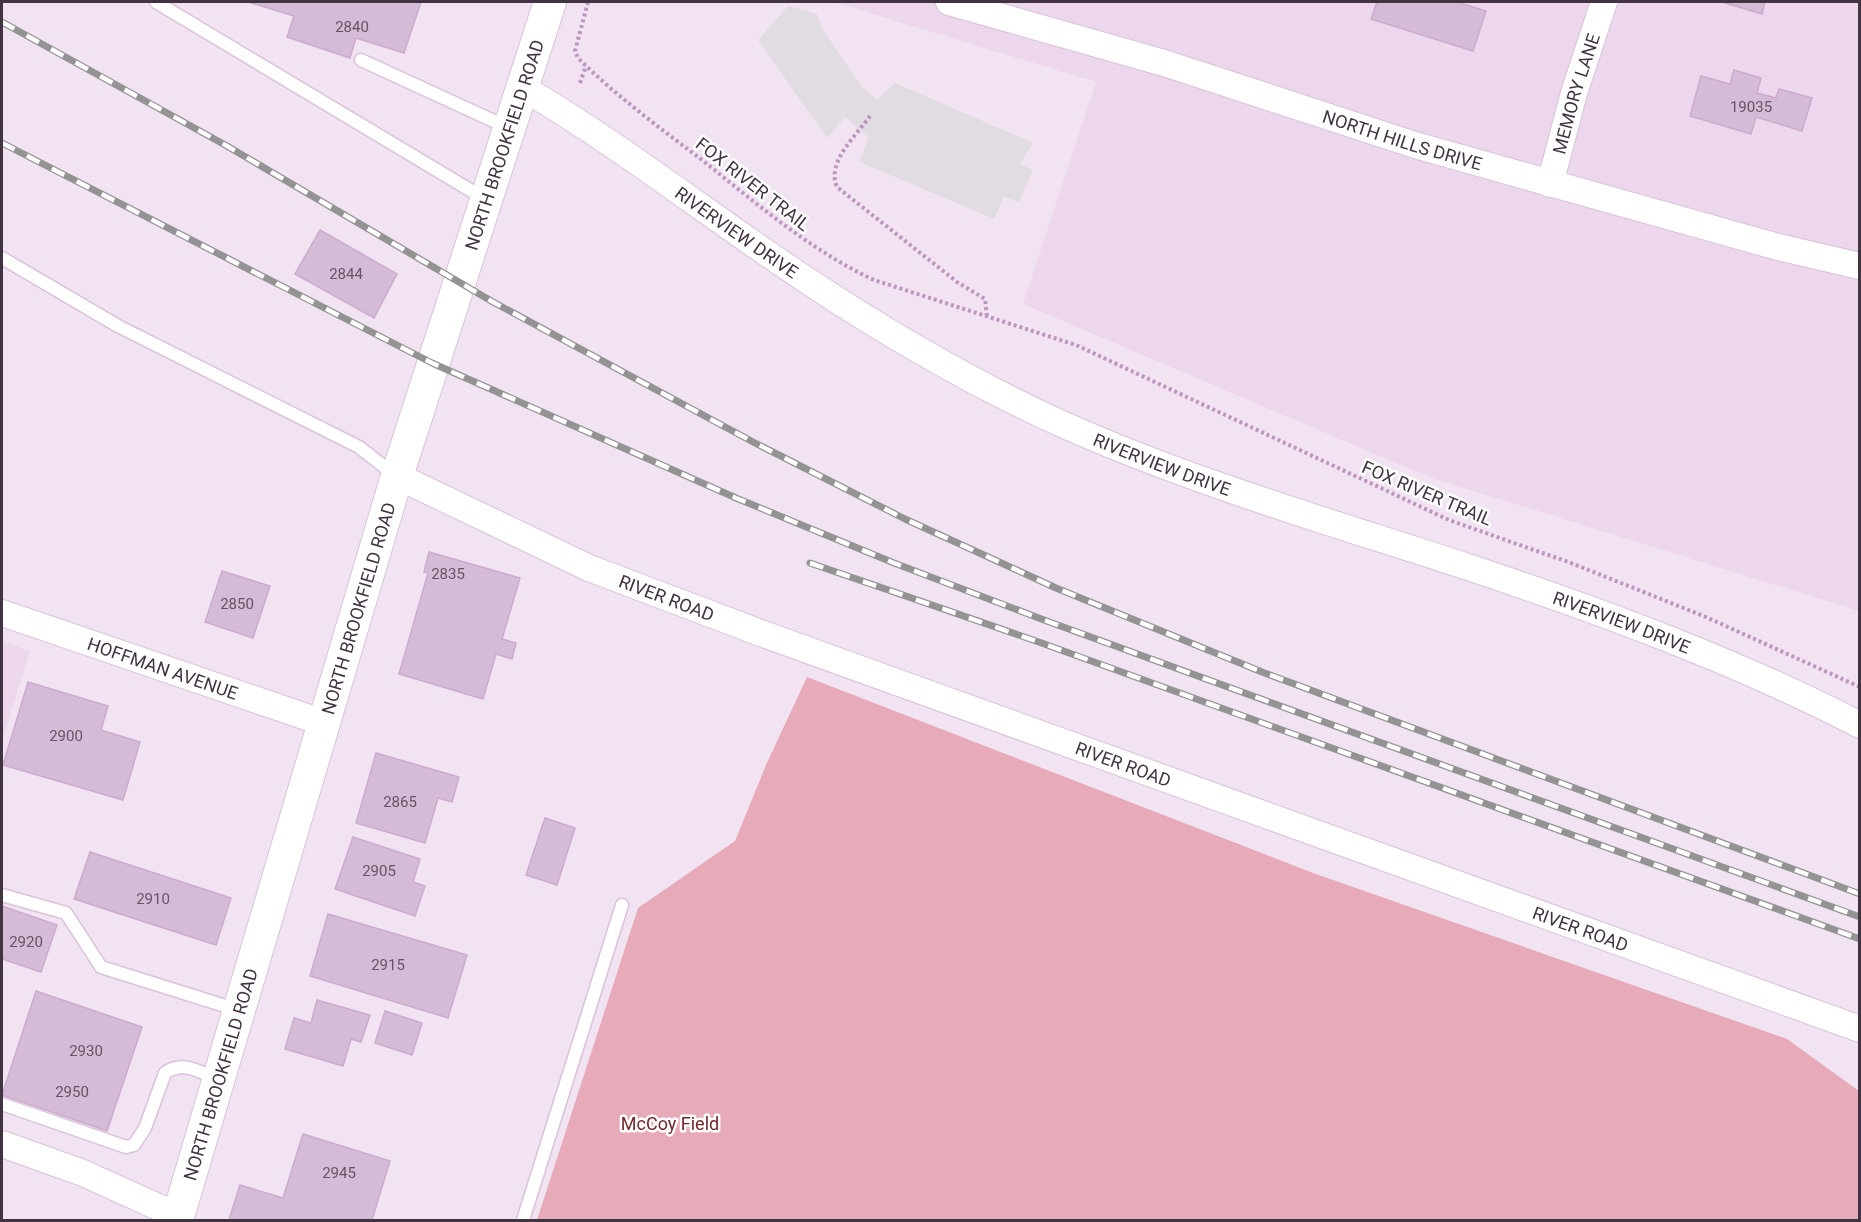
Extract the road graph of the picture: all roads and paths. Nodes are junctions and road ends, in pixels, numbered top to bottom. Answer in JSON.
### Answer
{"nodes":[{"id":1,"x":156,"y":2,"type":"edge"},
{"id":2,"x":550,"y":2,"type":"edge"},
{"id":3,"x":588,"y":2,"type":"edge"},
{"id":4,"x":949,"y":2,"type":"edge"},
{"id":5,"x":1604,"y":2,"type":"edge"},
{"id":6,"x":361,"y":60,"type":"dead end"},
{"id":7,"x":586,"y":66,"type":"junction"},
{"id":8,"x":580,"y":83,"type":"dead end"},
{"id":9,"x":523,"y":88,"type":"junction"},
{"id":10,"x":870,"y":116,"type":"dead end"},
{"id":11,"x":510,"y":129,"type":"junction"},
{"id":12,"x":1550,"y":184,"type":"junction"},
{"id":13,"x":486,"y":199,"type":"junction"},
{"id":14,"x":2,"y":258,"type":"edge"},
{"id":15,"x":1860,"y":266,"type":"edge"},
{"id":16,"x":987,"y":317,"type":"junction"},
{"id":17,"x":397,"y":476,"type":"junction"},
{"id":18,"x":2,"y":613,"type":"edge"},
{"id":19,"x":1860,"y":687,"type":"edge"},
{"id":20,"x":324,"y":723,"type":"junction"},
{"id":21,"x":1860,"y":725,"type":"edge"},
{"id":22,"x":2,"y":895,"type":"edge"},
{"id":23,"x":622,"y":905,"type":"dead end"},
{"id":24,"x":239,"y":1010,"type":"junction"},
{"id":25,"x":1860,"y":1029,"type":"edge"},
{"id":26,"x":219,"y":1079,"type":"junction"},
{"id":27,"x":2,"y":1104,"type":"edge"},
{"id":28,"x":2,"y":1144,"type":"edge"},
{"id":29,"x":178,"y":1218,"type":"edge"},
{"id":30,"x":523,"y":1221,"type":"edge"}],
"edges":[{"from":1,"to":13,"type":"lane"},
{"from":2,"to":9,"type":"street","name":"NORTH BROOKFIELD ROAD"},
{"from":3,"to":7,"type":"path"},
{"from":4,"to":12,"type":"street","name":"NORTH HILLS DRIVE"},
{"from":5,"to":12,"type":"street","name":"MEMORY LANE"},
{"from":6,"to":11,"type":"lane"},
{"from":7,"to":8,"type":"path"},
{"from":7,"to":16,"type":"path","name":"FOX RIVER TRAIL"},
{"from":9,"to":11,"type":"street","name":"NORTH BROOKFIELD ROAD"},
{"from":9,"to":21,"type":"street","name":"RIVERVIEW DRIVE"},
{"from":10,"to":16,"type":"path"},
{"from":11,"to":13,"type":"street","name":"NORTH BROOKFIELD ROAD"},
{"from":12,"to":15,"type":"street","name":"NORTH HILLS DRIVE"},
{"from":13,"to":17,"type":"street","name":"NORTH BROOKFIELD ROAD"},
{"from":14,"to":17,"type":"lane"},
{"from":16,"to":19,"type":"path","name":"FOX RIVER TRAIL"},
{"from":17,"to":20,"type":"street","name":"NORTH BROOKFIELD ROAD"},
{"from":17,"to":25,"type":"street","name":"RIVER ROAD"},
{"from":18,"to":20,"type":"street","name":"HOFFMAN AVENUE"},
{"from":20,"to":24,"type":"street","name":"NORTH BROOKFIELD ROAD"},
{"from":22,"to":24,"type":"lane"},
{"from":23,"to":30,"type":"lane"},
{"from":24,"to":26,"type":"street","name":"NORTH BROOKFIELD ROAD"},
{"from":26,"to":27,"type":"lane"},
{"from":26,"to":29,"type":"street","name":"NORTH BROOKFIELD ROAD"},
{"from":28,"to":29,"type":"street"}]}
